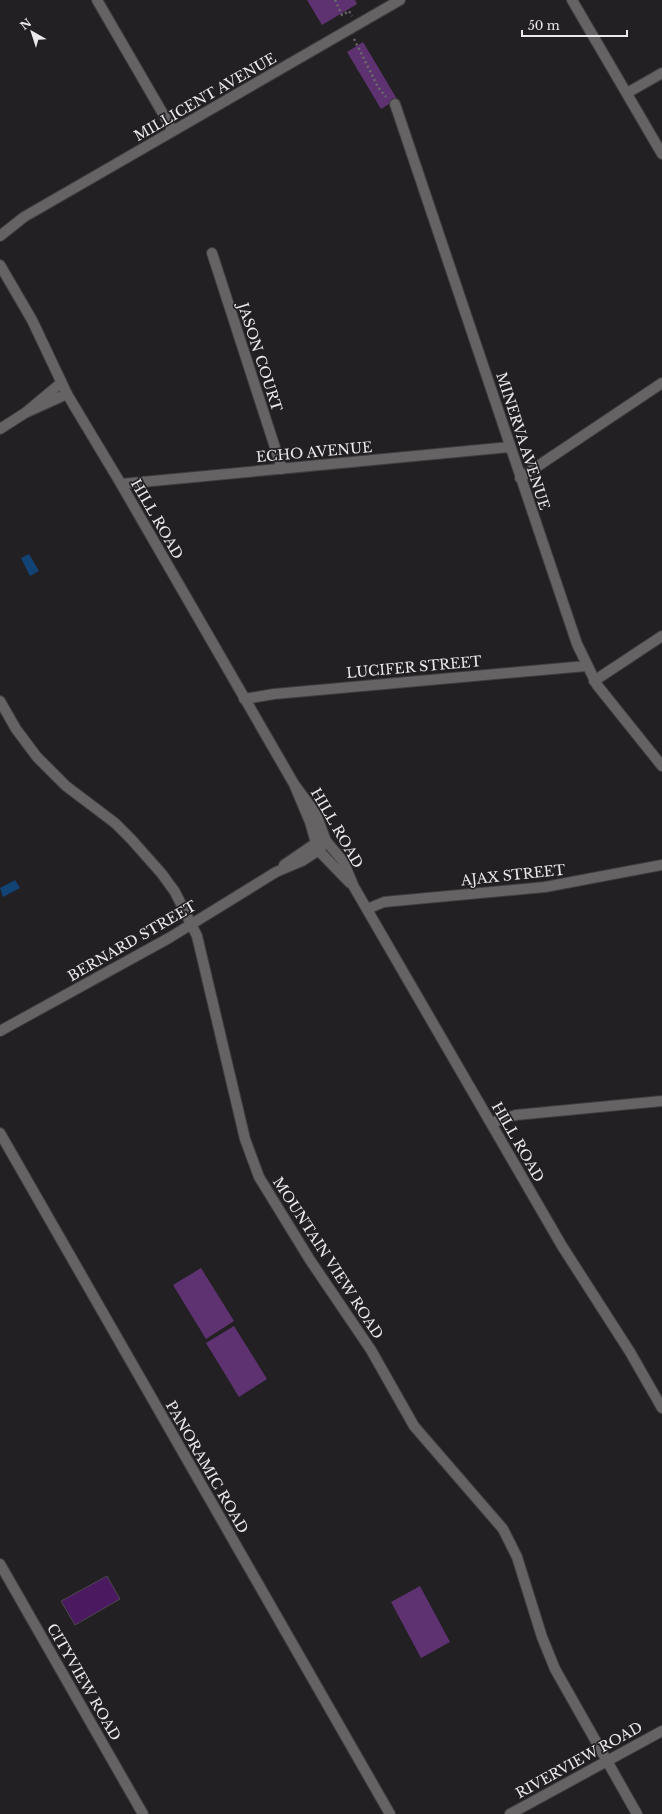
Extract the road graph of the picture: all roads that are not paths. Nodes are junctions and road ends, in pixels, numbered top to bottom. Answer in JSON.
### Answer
{"nodes":[{"id":1,"x":96,"y":0,"type":"edge"},
{"id":2,"x":400,"y":0,"type":"edge"},
{"id":3,"x":572,"y":0,"type":"edge"},
{"id":4,"x":662,"y":73,"type":"edge"},
{"id":5,"x":627,"y":93,"type":"junction"},
{"id":6,"x":393,"y":102,"type":"road end"},
{"id":7,"x":172,"y":131,"type":"junction"},
{"id":8,"x":662,"y":154,"type":"edge"},
{"id":9,"x":24,"y":218,"type":"junction"},
{"id":10,"x":0,"y":227,"type":"edge"},
{"id":11,"x":0,"y":236,"type":"edge"},
{"id":12,"x":212,"y":253,"type":"dead end"},
{"id":13,"x":0,"y":265,"type":"edge"},
{"id":14,"x":61,"y":383,"type":"junction"},
{"id":15,"x":662,"y":383,"type":"edge"},
{"id":16,"x":67,"y":394,"type":"junction"},
{"id":17,"x":25,"y":413,"type":"junction"},
{"id":18,"x":0,"y":429,"type":"edge"},
{"id":19,"x":510,"y":447,"type":"junction"},
{"id":20,"x":282,"y":469,"type":"junction"},
{"id":21,"x":520,"y":478,"type":"junction"},
{"id":22,"x":121,"y":484,"type":"junction"},
{"id":23,"x":662,"y":636,"type":"edge"},
{"id":24,"x":586,"y":666,"type":"junction"},
{"id":25,"x":594,"y":681,"type":"junction"},
{"id":26,"x":244,"y":700,"type":"junction"},
{"id":27,"x":0,"y":701,"type":"edge"},
{"id":28,"x":662,"y":766,"type":"edge"},
{"id":29,"x":320,"y":845,"type":"junction"},
{"id":30,"x":662,"y":865,"type":"edge"},
{"id":31,"x":367,"y":909,"type":"junction"},
{"id":32,"x":192,"y":925,"type":"junction"},
{"id":33,"x":0,"y":1031,"type":"edge"},
{"id":34,"x":662,"y":1101,"type":"edge"},
{"id":35,"x":491,"y":1123,"type":"junction"},
{"id":36,"x":0,"y":1133,"type":"edge"},
{"id":37,"x":662,"y":1408,"type":"edge"},
{"id":38,"x":0,"y":1564,"type":"edge"},
{"id":39,"x":662,"y":1731,"type":"edge"},
{"id":40,"x":607,"y":1761,"type":"junction"},
{"id":41,"x":143,"y":1814,"type":"edge"},
{"id":42,"x":390,"y":1814,"type":"edge"},
{"id":43,"x":510,"y":1814,"type":"edge"},
{"id":44,"x":637,"y":1814,"type":"edge"}],
"edges":[{"from":1,"to":7,"type":"street"},
{"from":2,"to":7,"type":"street","name":"MILLICENT AVENUE"},
{"from":3,"to":5,"type":"street"},
{"from":4,"to":5,"type":"street"},
{"from":5,"to":8,"type":"street"},
{"from":6,"to":19,"type":"street","name":"MINERVA AVENUE"},
{"from":7,"to":9,"type":"street","name":"MILLICENT AVENUE"},
{"from":9,"to":10,"type":"street","name":"MILLICENT AVENUE"},
{"from":9,"to":11,"type":"street","name":"MILLICENT AVENUE"},
{"from":12,"to":20,"type":"street","name":"JASON COURT"},
{"from":13,"to":14,"type":"street","name":"HILL ROAD"},
{"from":14,"to":16,"type":"street","name":"HILL ROAD"},
{"from":14,"to":17,"type":"street"},
{"from":15,"to":21,"type":"street"},
{"from":16,"to":17,"type":"street"},
{"from":16,"to":22,"type":"street","name":"HILL ROAD"},
{"from":17,"to":18,"type":"street"},
{"from":19,"to":20,"type":"street","name":"ECHO AVENUE"},
{"from":19,"to":21,"type":"street","name":"MINERVA AVENUE"},
{"from":20,"to":22,"type":"street","name":"ECHO AVENUE"},
{"from":21,"to":24,"type":"street","name":"MINERVA AVENUE"},
{"from":22,"to":26,"type":"street","name":"HILL ROAD"},
{"from":23,"to":25,"type":"street"},
{"from":24,"to":25,"type":"street","name":"MINERVA AVENUE"},
{"from":24,"to":26,"type":"street","name":"LUCIFER STREET"},
{"from":25,"to":28,"type":"street","name":"MINERVA AVENUE"},
{"from":26,"to":29,"type":"street","name":"HILL ROAD"},
{"from":27,"to":32,"type":"street","name":"MOUNTAIN VIEW ROAD"},
{"from":29,"to":31,"type":"street","name":"HILL ROAD"},
{"from":29,"to":32,"type":"street","name":"BERNARD STREET"},
{"from":30,"to":31,"type":"street","name":"AJAX STREET"},
{"from":31,"to":35,"type":"street","name":"HILL ROAD"},
{"from":32,"to":33,"type":"street","name":"BERNARD STREET"},
{"from":32,"to":40,"type":"street","name":"MOUNTAIN VIEW ROAD"},
{"from":34,"to":35,"type":"street"},
{"from":35,"to":37,"type":"street","name":"HILL ROAD"},
{"from":36,"to":42,"type":"street","name":"PANORAMIC ROAD"},
{"from":38,"to":41,"type":"street","name":"CITYVIEW ROAD"},
{"from":39,"to":40,"type":"street","name":"RIVERVIEW ROAD"},
{"from":40,"to":43,"type":"street","name":"RIVERVIEW ROAD"},
{"from":40,"to":44,"type":"street","name":"MOUNTAIN VIEW ROAD"}]}
